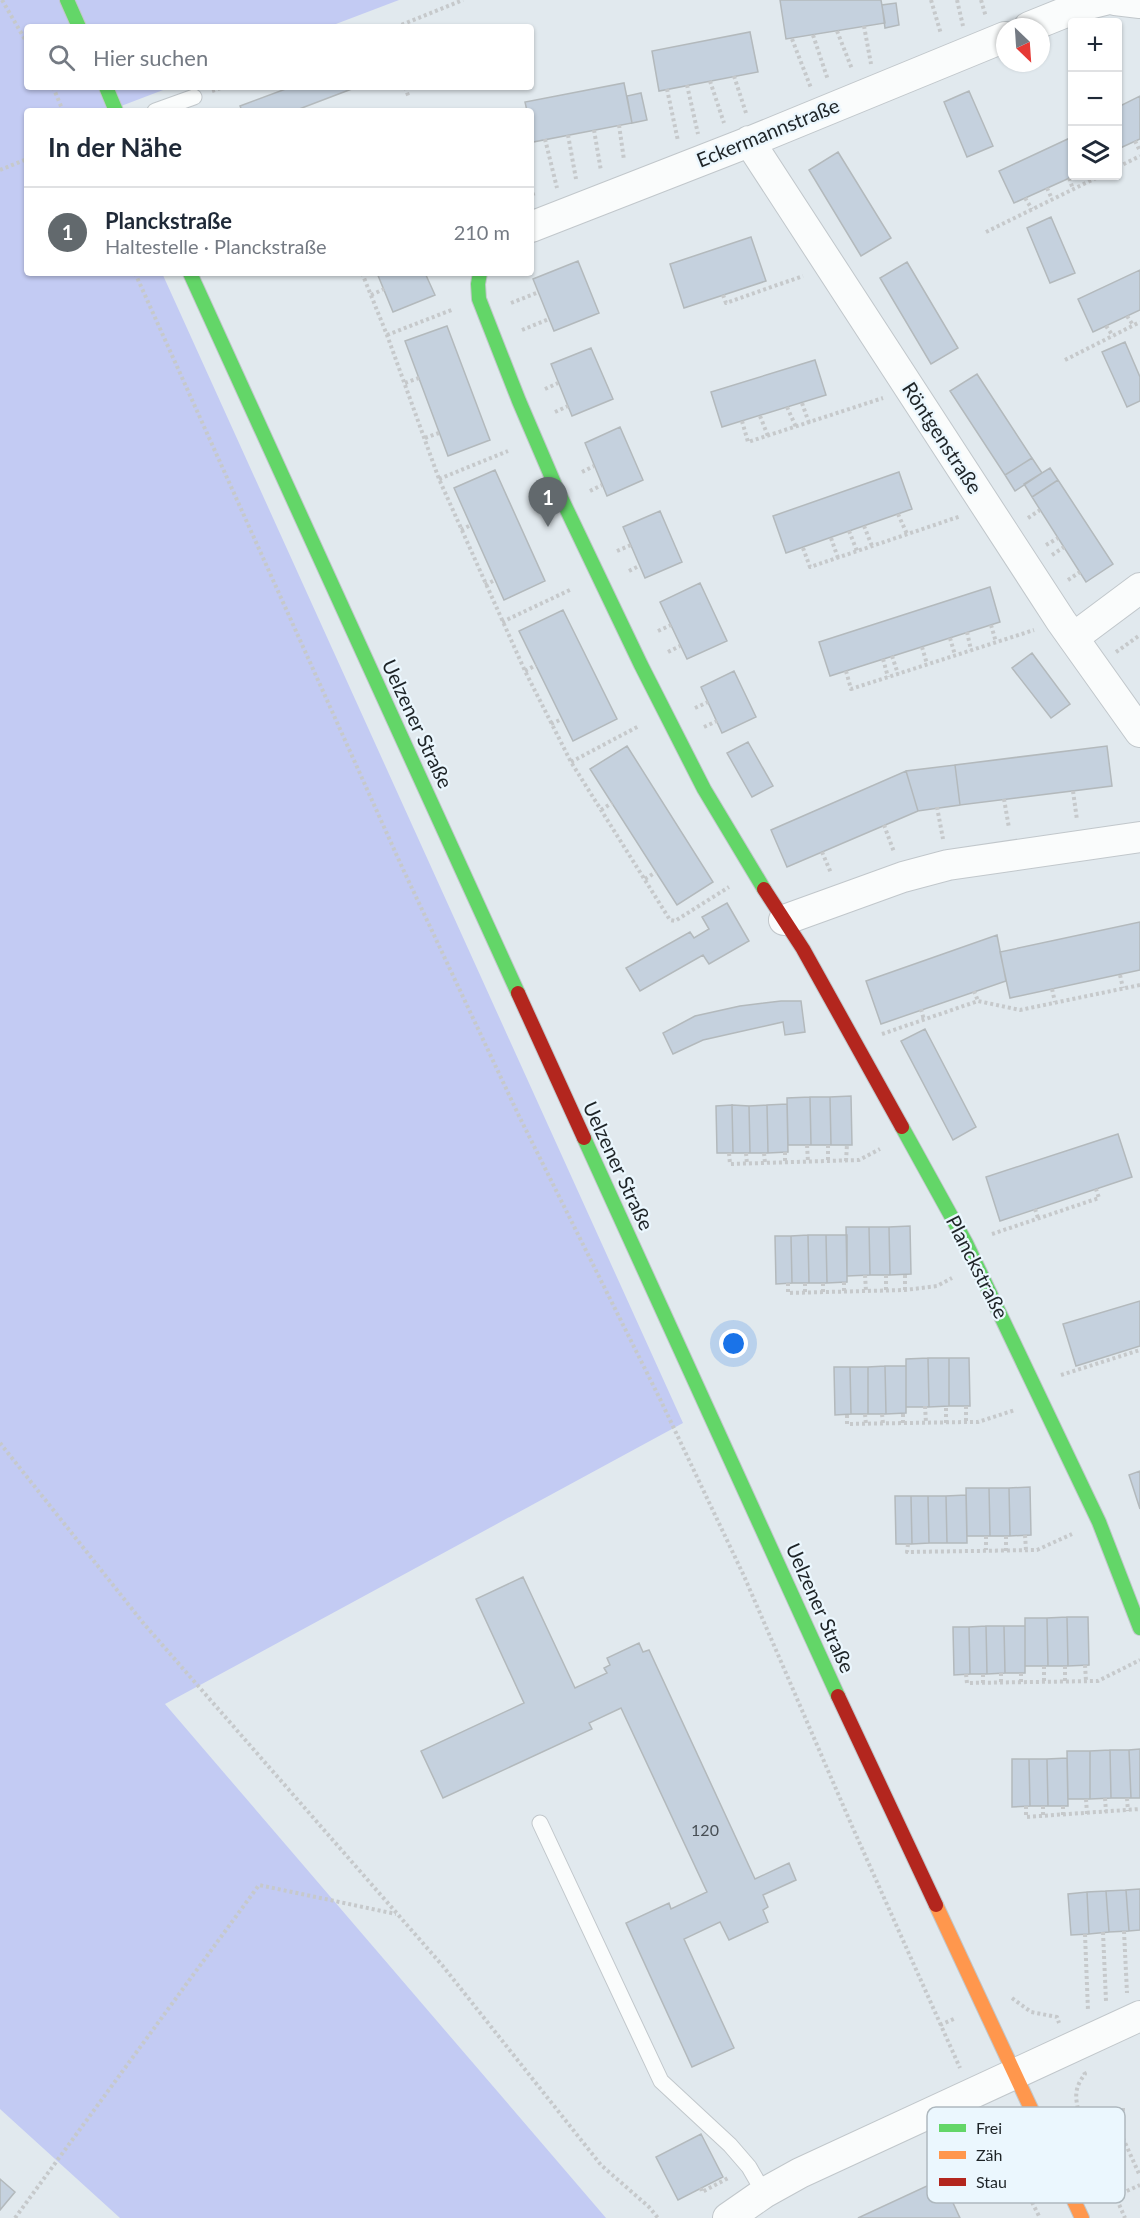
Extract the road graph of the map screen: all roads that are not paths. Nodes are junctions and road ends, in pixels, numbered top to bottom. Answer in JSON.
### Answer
{"nodes":[{"id":1,"x":67,"y":0,"type":"edge"},
{"id":2,"x":1105,"y":0,"type":"edge"},
{"id":3,"x":1115,"y":0,"type":"edge"},
{"id":4,"x":1140,"y":3,"type":"edge"},
{"id":5,"x":1050,"y":19,"type":"edge"},
{"id":6,"x":78,"y":24,"type":"edge"},
{"id":7,"x":996,"y":41,"type":"edge"},
{"id":8,"x":107,"y":90,"type":"edge"},
{"id":9,"x":194,"y":97,"type":"dead end"},
{"id":10,"x":115,"y":108,"type":"edge"},
{"id":11,"x":163,"y":108,"type":"edge"},
{"id":12,"x":745,"y":143,"type":"junction"},
{"id":13,"x":534,"y":226,"type":"edge"},
{"id":14,"x":191,"y":276,"type":"edge"},
{"id":15,"x":479,"y":276,"type":"edge"},
{"id":16,"x":1140,"y":588,"type":"edge"},
{"id":17,"x":1067,"y":630,"type":"junction"},
{"id":18,"x":1140,"y":732,"type":"edge"},
{"id":19,"x":1140,"y":837,"type":"edge"},
{"id":20,"x":784,"y":920,"type":"junction"},
{"id":21,"x":1140,"y":1628,"type":"edge"},
{"id":22,"x":540,"y":1823,"type":"dead end"},
{"id":23,"x":1133,"y":2005,"type":"edge"},
{"id":24,"x":1016,"y":2073,"type":"junction"},
{"id":25,"x":941,"y":2107,"type":"edge"},
{"id":26,"x":1032,"y":2107,"type":"edge"},
{"id":27,"x":927,"y":2114,"type":"edge"},
{"id":28,"x":764,"y":2193,"type":"junction"},
{"id":29,"x":728,"y":2218,"type":"edge"}],
"edges":[{"from":1,"to":6,"type":"main road"},
{"from":2,"to":5,"type":"street"},
{"from":3,"to":4,"type":"street"},
{"from":7,"to":12,"type":"street","name":"Eckermannstraße"},
{"from":8,"to":10,"type":"main road"},
{"from":9,"to":11,"type":"lane"},
{"from":12,"to":13,"type":"street","name":"Eckermannstraße"},
{"from":12,"to":17,"type":"street","name":"Röntgenstraße"},
{"from":14,"to":24,"type":"main road","name":"Uelzener Straße"},
{"from":15,"to":20,"type":"main road","name":"Planckstraße"},
{"from":16,"to":17,"type":"street"},
{"from":17,"to":18,"type":"street","name":"Röntgenstraße"},
{"from":19,"to":20,"type":"street"},
{"from":20,"to":21,"type":"main road","name":"Planckstraße"},
{"from":22,"to":28,"type":"lane"},
{"from":23,"to":24,"type":"street"},
{"from":24,"to":25,"type":"street"},
{"from":24,"to":26,"type":"main road","name":"Uelzener Straße"},
{"from":27,"to":28,"type":"street"},
{"from":28,"to":29,"type":"street"}]}
